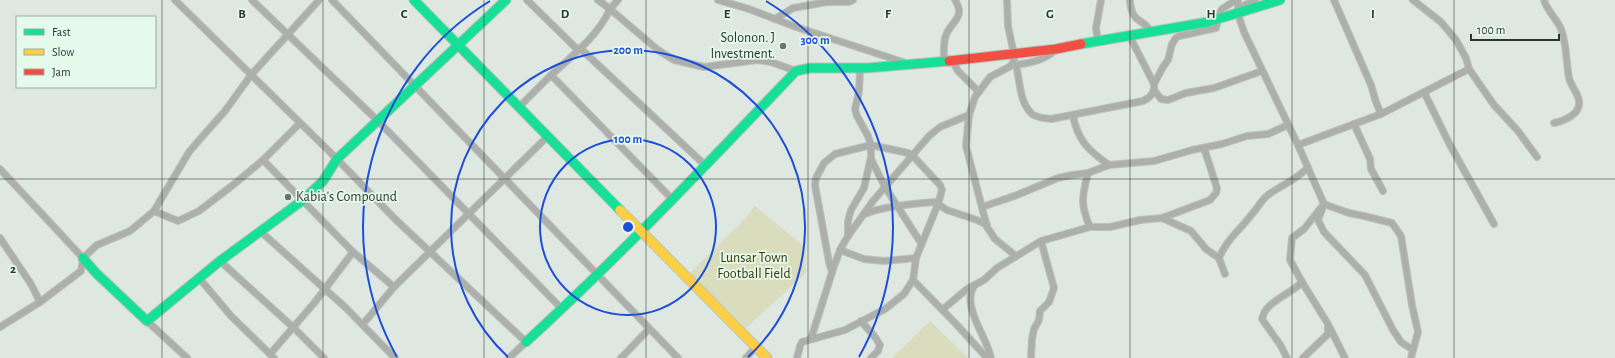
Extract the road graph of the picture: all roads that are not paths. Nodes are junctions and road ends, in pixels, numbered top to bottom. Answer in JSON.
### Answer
{"nodes":[{"id":1,"x":175,"y":0,"type":"edge"},
{"id":2,"x":252,"y":0,"type":"edge"},
{"id":3,"x":319,"y":0,"type":"edge"},
{"id":4,"x":332,"y":0,"type":"edge"},
{"id":5,"x":414,"y":0,"type":"edge"},
{"id":6,"x":506,"y":0,"type":"edge"},
{"id":7,"x":527,"y":0,"type":"edge"},
{"id":8,"x":598,"y":0,"type":"edge"},
{"id":9,"x":618,"y":0,"type":"edge"},
{"id":10,"x":718,"y":0,"type":"edge"},
{"id":11,"x":854,"y":0,"type":"edge"},
{"id":12,"x":955,"y":0,"type":"edge"},
{"id":13,"x":1007,"y":0,"type":"edge"},
{"id":14,"x":1101,"y":0,"type":"edge"},
{"id":15,"x":1130,"y":0,"type":"edge"},
{"id":16,"x":1237,"y":0,"type":"edge"},
{"id":17,"x":1255,"y":0,"type":"edge"},
{"id":18,"x":1280,"y":0,"type":"edge"},
{"id":19,"x":1334,"y":0,"type":"edge"},
{"id":20,"x":1413,"y":0,"type":"edge"},
{"id":21,"x":1544,"y":0,"type":"edge"},
{"id":22,"x":610,"y":9,"type":"junction"},
{"id":23,"x":1238,"y":11,"type":"junction"},
{"id":24,"x":775,"y":19,"type":"junction"},
{"id":25,"x":1219,"y":19,"type":"junction"},
{"id":26,"x":1150,"y":31,"type":"junction"},
{"id":27,"x":288,"y":34,"type":"junction"},
{"id":28,"x":1129,"y":35,"type":"junction"},
{"id":29,"x":1098,"y":41,"type":"junction"},
{"id":30,"x":459,"y":45,"type":"junction"},
{"id":31,"x":579,"y":49,"type":"junction"},
{"id":32,"x":948,"y":60,"type":"junction"},
{"id":33,"x":1014,"y":62,"type":"junction"},
{"id":34,"x":912,"y":65,"type":"junction"},
{"id":35,"x":860,"y":68,"type":"junction"},
{"id":36,"x":1469,"y":69,"type":"junction"},
{"id":37,"x":1262,"y":71,"type":"junction"},
{"id":38,"x":796,"y":72,"type":"junction"},
{"id":39,"x":251,"y":75,"type":"junction"},
{"id":40,"x":551,"y":75,"type":"junction"},
{"id":41,"x":415,"y":86,"type":"junction"},
{"id":42,"x":1154,"y":87,"type":"junction"},
{"id":43,"x":979,"y":92,"type":"junction"},
{"id":44,"x":1424,"y":92,"type":"junction"},
{"id":45,"x":519,"y":108,"type":"junction"},
{"id":46,"x":1381,"y":114,"type":"junction"},
{"id":47,"x":969,"y":116,"type":"junction"},
{"id":48,"x":1073,"y":116,"type":"junction"},
{"id":49,"x":378,"y":121,"type":"junction"},
{"id":50,"x":300,"y":123,"type":"junction"},
{"id":51,"x":1554,"y":123,"type":"dead end"},
{"id":52,"x":1354,"y":124,"type":"junction"},
{"id":53,"x":1288,"y":125,"type":"junction"},
{"id":54,"x":548,"y":136,"type":"junction"},
{"id":55,"x":871,"y":145,"type":"junction"},
{"id":56,"x":1298,"y":145,"type":"junction"},
{"id":57,"x":1204,"y":148,"type":"junction"},
{"id":58,"x":912,"y":155,"type":"junction"},
{"id":59,"x":870,"y":157,"type":"junction"},
{"id":60,"x":1537,"y":157,"type":"dead end"},
{"id":61,"x":337,"y":159,"type":"junction"},
{"id":62,"x":263,"y":160,"type":"junction"},
{"id":63,"x":706,"y":166,"type":"junction"},
{"id":64,"x":1109,"y":166,"type":"junction"},
{"id":65,"x":1308,"y":167,"type":"junction"},
{"id":66,"x":0,"y":169,"type":"edge"},
{"id":67,"x":1088,"y":174,"type":"junction"},
{"id":68,"x":505,"y":179,"type":"junction"},
{"id":69,"x":885,"y":187,"type":"junction"},
{"id":70,"x":1383,"y":191,"type":"dead end"},
{"id":71,"x":303,"y":200,"type":"junction"},
{"id":72,"x":673,"y":200,"type":"junction"},
{"id":73,"x":938,"y":204,"type":"junction"},
{"id":74,"x":1324,"y":204,"type":"junction"},
{"id":75,"x":898,"y":207,"type":"junction"},
{"id":76,"x":982,"y":207,"type":"junction"},
{"id":77,"x":154,"y":211,"type":"junction"},
{"id":78,"x":469,"y":214,"type":"junction"},
{"id":79,"x":863,"y":215,"type":"junction"},
{"id":80,"x":1162,"y":218,"type":"junction"},
{"id":81,"x":1494,"y":224,"type":"dead end"},
{"id":82,"x":987,"y":225,"type":"junction"},
{"id":83,"x":1090,"y":227,"type":"junction"},
{"id":84,"x":260,"y":231,"type":"junction"},
{"id":85,"x":641,"y":232,"type":"junction"},
{"id":86,"x":848,"y":236,"type":"junction"},
{"id":87,"x":0,"y":238,"type":"edge"},
{"id":88,"x":1041,"y":241,"type":"junction"},
{"id":89,"x":922,"y":243,"type":"junction"},
{"id":90,"x":840,"y":250,"type":"junction"},
{"id":91,"x":353,"y":252,"type":"junction"},
{"id":92,"x":430,"y":252,"type":"junction"},
{"id":93,"x":1016,"y":256,"type":"junction"},
{"id":94,"x":84,"y":258,"type":"junction"},
{"id":95,"x":916,"y":258,"type":"junction"},
{"id":96,"x":1219,"y":258,"type":"junction"},
{"id":97,"x":220,"y":261,"type":"junction"},
{"id":98,"x":832,"y":272,"type":"junction"},
{"id":99,"x":1225,"y":274,"type":"dead end"},
{"id":100,"x":597,"y":275,"type":"junction"},
{"id":101,"x":200,"y":279,"type":"junction"},
{"id":102,"x":913,"y":280,"type":"junction"},
{"id":103,"x":1302,"y":282,"type":"junction"},
{"id":104,"x":974,"y":286,"type":"junction"},
{"id":105,"x":394,"y":287,"type":"junction"},
{"id":106,"x":325,"y":289,"type":"junction"},
{"id":107,"x":40,"y":302,"type":"junction"},
{"id":108,"x":562,"y":310,"type":"junction"},
{"id":109,"x":942,"y":310,"type":"junction"},
{"id":110,"x":148,"y":321,"type":"junction"},
{"id":111,"x":861,"y":321,"type":"junction"},
{"id":112,"x":363,"y":324,"type":"junction"},
{"id":113,"x":1328,"y":324,"type":"junction"},
{"id":114,"x":0,"y":327,"type":"edge"},
{"id":115,"x":294,"y":328,"type":"junction"},
{"id":116,"x":648,"y":329,"type":"junction"},
{"id":117,"x":811,"y":339,"type":"junction"},
{"id":118,"x":526,"y":342,"type":"junction"},
{"id":119,"x":756,"y":347,"type":"junction"},
{"id":120,"x":1413,"y":350,"type":"junction"},
{"id":121,"x":272,"y":356,"type":"edge"},
{"id":122,"x":187,"y":358,"type":"edge"},
{"id":123,"x":324,"y":358,"type":"edge"},
{"id":124,"x":395,"y":358,"type":"edge"},
{"id":125,"x":509,"y":358,"type":"edge"},
{"id":126,"x":621,"y":358,"type":"edge"},
{"id":127,"x":678,"y":358,"type":"edge"},
{"id":128,"x":746,"y":358,"type":"edge"},
{"id":129,"x":766,"y":358,"type":"edge"},
{"id":130,"x":797,"y":358,"type":"edge"},
{"id":131,"x":871,"y":358,"type":"edge"},
{"id":132,"x":987,"y":358,"type":"edge"},
{"id":133,"x":991,"y":358,"type":"edge"},
{"id":134,"x":1031,"y":358,"type":"edge"},
{"id":135,"x":1286,"y":358,"type":"edge"},
{"id":136,"x":1303,"y":358,"type":"edge"},
{"id":137,"x":1345,"y":358,"type":"edge"},
{"id":138,"x":1411,"y":358,"type":"edge"}],
"edges":[{"from":1,"to":39,"type":"street"},
{"from":2,"to":27,"type":"street"},
{"from":3,"to":27,"type":"street"},
{"from":4,"to":41,"type":"street"},
{"from":5,"to":30,"type":"street"},
{"from":6,"to":30,"type":"street"},
{"from":7,"to":31,"type":"street"},
{"from":8,"to":22,"type":"street"},
{"from":9,"to":22,"type":"street"},
{"from":10,"to":24,"type":"street"},
{"from":11,"to":24,"type":"street"},
{"from":12,"to":32,"type":"street"},
{"from":13,"to":33,"type":"street"},
{"from":14,"to":29,"type":"street"},
{"from":15,"to":26,"type":"street"},
{"from":16,"to":23,"type":"street"},
{"from":16,"to":25,"type":"street"},
{"from":17,"to":23,"type":"street"},
{"from":18,"to":23,"type":"street"},
{"from":19,"to":46,"type":"street"},
{"from":20,"to":36,"type":"street"},
{"from":21,"to":51,"type":"street"},
{"from":22,"to":31,"type":"street"},
{"from":22,"to":38,"type":"street"},
{"from":23,"to":25,"type":"street"},
{"from":23,"to":37,"type":"street"},
{"from":24,"to":34,"type":"street"},
{"from":25,"to":26,"type":"street"},
{"from":25,"to":42,"type":"street"},
{"from":26,"to":28,"type":"street"},
{"from":27,"to":39,"type":"street"},
{"from":27,"to":49,"type":"street"},
{"from":28,"to":29,"type":"street"},
{"from":28,"to":42,"type":"street"},
{"from":29,"to":33,"type":"street"},
{"from":30,"to":41,"type":"street"},
{"from":30,"to":45,"type":"street"},
{"from":31,"to":40,"type":"street"},
{"from":31,"to":63,"type":"street"},
{"from":32,"to":33,"type":"street"},
{"from":32,"to":34,"type":"street"},
{"from":32,"to":43,"type":"street"},
{"from":33,"to":43,"type":"street"},
{"from":33,"to":48,"type":"street"},
{"from":34,"to":35,"type":"street"},
{"from":35,"to":38,"type":"street"},
{"from":35,"to":55,"type":"street"},
{"from":36,"to":44,"type":"street"},
{"from":36,"to":60,"type":"street"},
{"from":37,"to":42,"type":"street"},
{"from":37,"to":53,"type":"street"},
{"from":38,"to":63,"type":"street"},
{"from":39,"to":50,"type":"street"},
{"from":39,"to":77,"type":"street"},
{"from":40,"to":45,"type":"street"},
{"from":40,"to":72,"type":"street"},
{"from":41,"to":49,"type":"street"},
{"from":41,"to":68,"type":"street"},
{"from":42,"to":48,"type":"street"},
{"from":43,"to":47,"type":"street"},
{"from":44,"to":46,"type":"street"},
{"from":44,"to":81,"type":"street"},
{"from":45,"to":54,"type":"street"},
{"from":46,"to":52,"type":"street"},
{"from":47,"to":58,"type":"street"},
{"from":47,"to":76,"type":"street"},
{"from":48,"to":64,"type":"street"},
{"from":49,"to":61,"type":"street"},
{"from":49,"to":78,"type":"street"},
{"from":50,"to":61,"type":"street"},
{"from":50,"to":62,"type":"street"},
{"from":52,"to":56,"type":"street"},
{"from":52,"to":70,"type":"street"},
{"from":53,"to":56,"type":"street"},
{"from":53,"to":57,"type":"street"},
{"from":54,"to":68,"type":"street"},
{"from":54,"to":85,"type":"street"},
{"from":55,"to":58,"type":"street"},
{"from":55,"to":59,"type":"street"},
{"from":55,"to":98,"type":"street"},
{"from":56,"to":65,"type":"street"},
{"from":57,"to":64,"type":"street"},
{"from":57,"to":80,"type":"street"},
{"from":58,"to":69,"type":"street"},
{"from":58,"to":73,"type":"street"},
{"from":59,"to":69,"type":"street"},
{"from":59,"to":86,"type":"street"},
{"from":61,"to":71,"type":"street"},
{"from":61,"to":92,"type":"street"},
{"from":62,"to":71,"type":"street"},
{"from":62,"to":77,"type":"street"},
{"from":63,"to":72,"type":"street"},
{"from":64,"to":67,"type":"street"},
{"from":65,"to":74,"type":"street"},
{"from":65,"to":96,"type":"street"},
{"from":66,"to":94,"type":"street"},
{"from":67,"to":76,"type":"street"},
{"from":67,"to":83,"type":"street"},
{"from":68,"to":78,"type":"street"},
{"from":68,"to":100,"type":"street"},
{"from":69,"to":75,"type":"street"},
{"from":69,"to":79,"type":"street"},
{"from":71,"to":84,"type":"street"},
{"from":71,"to":91,"type":"street"},
{"from":72,"to":85,"type":"street"},
{"from":73,"to":75,"type":"street"},
{"from":73,"to":82,"type":"street"},
{"from":73,"to":89,"type":"street"},
{"from":74,"to":103,"type":"street"},
{"from":74,"to":120,"type":"street"},
{"from":74,"to":120,"type":"street"},
{"from":75,"to":79,"type":"street"},
{"from":75,"to":89,"type":"street"},
{"from":76,"to":82,"type":"street"},
{"from":77,"to":94,"type":"street"},
{"from":78,"to":92,"type":"street"},
{"from":78,"to":108,"type":"street"},
{"from":79,"to":86,"type":"street"},
{"from":80,"to":83,"type":"street"},
{"from":80,"to":96,"type":"street"},
{"from":82,"to":93,"type":"street"},
{"from":83,"to":88,"type":"street"},
{"from":84,"to":97,"type":"street"},
{"from":84,"to":106,"type":"street"},
{"from":85,"to":100,"type":"street"},
{"from":85,"to":119,"type":"street"},
{"from":86,"to":90,"type":"street"},
{"from":87,"to":107,"type":"street"},
{"from":88,"to":93,"type":"street"},
{"from":88,"to":134,"type":"street"},
{"from":89,"to":95,"type":"street"},
{"from":90,"to":95,"type":"street"},
{"from":90,"to":98,"type":"street"},
{"from":91,"to":105,"type":"street"},
{"from":91,"to":106,"type":"street"},
{"from":92,"to":105,"type":"street"},
{"from":92,"to":118,"type":"street"},
{"from":93,"to":104,"type":"street"},
{"from":94,"to":107,"type":"street"},
{"from":94,"to":110,"type":"street"},
{"from":95,"to":102,"type":"street"},
{"from":96,"to":99,"type":"street"},
{"from":97,"to":101,"type":"street"},
{"from":97,"to":115,"type":"street"},
{"from":98,"to":117,"type":"street"},
{"from":100,"to":108,"type":"street"},
{"from":100,"to":116,"type":"street"},
{"from":101,"to":110,"type":"street"},
{"from":101,"to":121,"type":"street"},
{"from":102,"to":109,"type":"street"},
{"from":102,"to":111,"type":"street"},
{"from":103,"to":113,"type":"street"},
{"from":103,"to":135,"type":"street"},
{"from":104,"to":109,"type":"street"},
{"from":104,"to":133,"type":"street"},
{"from":105,"to":112,"type":"street"},
{"from":106,"to":112,"type":"street"},
{"from":106,"to":115,"type":"street"},
{"from":107,"to":114,"type":"street"},
{"from":108,"to":118,"type":"street"},
{"from":109,"to":132,"type":"street"},
{"from":110,"to":122,"type":"street"},
{"from":111,"to":117,"type":"street"},
{"from":111,"to":131,"type":"street"},
{"from":112,"to":124,"type":"street"},
{"from":113,"to":136,"type":"street"},
{"from":113,"to":137,"type":"street"},
{"from":115,"to":121,"type":"street"},
{"from":115,"to":123,"type":"street"},
{"from":116,"to":126,"type":"street"},
{"from":116,"to":127,"type":"street"},
{"from":117,"to":130,"type":"street"},
{"from":118,"to":125,"type":"street"},
{"from":119,"to":128,"type":"street"},
{"from":119,"to":129,"type":"street"},
{"from":120,"to":138,"type":"street"}]}
